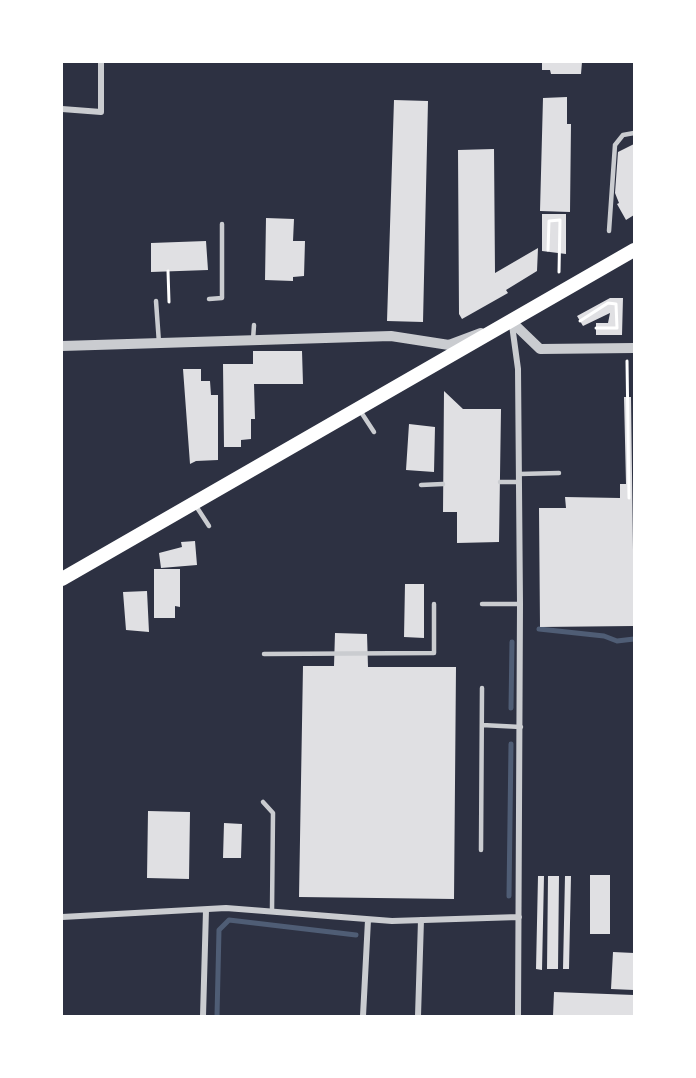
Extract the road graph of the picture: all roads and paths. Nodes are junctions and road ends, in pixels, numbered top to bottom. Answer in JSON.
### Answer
{"nodes":[{"id":1,"x":100,"y":62,"type":"edge"},
{"id":2,"x":62,"y":109,"type":"edge"},
{"id":3,"x":634,"y":133,"type":"edge"},
{"id":4,"x":222,"y":224,"type":"dead end"},
{"id":5,"x":609,"y":231,"type":"dead end"},
{"id":6,"x":548,"y":250,"type":"dead end"},
{"id":7,"x":634,"y":250,"type":"edge"},
{"id":8,"x":560,"y":272,"type":"dead end"},
{"id":9,"x":209,"y":299,"type":"dead end"},
{"id":10,"x":156,"y":301,"type":"dead end"},
{"id":11,"x":580,"y":321,"type":"dead end"},
{"id":12,"x":512,"y":322,"type":"junction"},
{"id":13,"x":254,"y":325,"type":"dead end"},
{"id":14,"x":596,"y":328,"type":"dead end"},
{"id":15,"x":254,"y":340,"type":"junction"},
{"id":16,"x":159,"y":343,"type":"junction"},
{"id":17,"x":62,"y":346,"type":"edge"},
{"id":18,"x":634,"y":348,"type":"edge"},
{"id":19,"x":627,"y":359,"type":"dead end"},
{"id":20,"x":359,"y":409,"type":"junction"},
{"id":21,"x":374,"y":432,"type":"dead end"},
{"id":22,"x":559,"y":473,"type":"dead end"},
{"id":23,"x":519,"y":474,"type":"junction"},
{"id":24,"x":500,"y":482,"type":"dead end"},
{"id":25,"x":519,"y":482,"type":"junction"},
{"id":26,"x":443,"y":484,"type":"dead end"},
{"id":27,"x":421,"y":485,"type":"dead end"},
{"id":28,"x":629,"y":498,"type":"dead end"},
{"id":29,"x":195,"y":503,"type":"junction"},
{"id":30,"x":209,"y":526,"type":"dead end"},
{"id":31,"x":62,"y":579,"type":"edge"},
{"id":32,"x":482,"y":603,"type":"dead end"},
{"id":33,"x":434,"y":604,"type":"dead end"},
{"id":34,"x":520,"y":604,"type":"junction"},
{"id":35,"x":264,"y":654,"type":"dead end"},
{"id":36,"x":482,"y":688,"type":"dead end"},
{"id":37,"x":482,"y":725,"type":"junction"},
{"id":38,"x":521,"y":727,"type":"junction"},
{"id":39,"x":263,"y":802,"type":"dead end"},
{"id":40,"x":481,"y":850,"type":"dead end"},
{"id":41,"x":202,"y":907,"type":"junction"},
{"id":42,"x":272,"y":910,"type":"junction"},
{"id":43,"x":62,"y":917,"type":"edge"},
{"id":44,"x":519,"y":917,"type":"junction"},
{"id":45,"x":368,"y":920,"type":"junction"},
{"id":46,"x":421,"y":920,"type":"junction"},
{"id":47,"x":203,"y":1017,"type":"edge"},
{"id":48,"x":363,"y":1017,"type":"edge"},
{"id":49,"x":418,"y":1017,"type":"edge"},
{"id":50,"x":518,"y":1017,"type":"edge"}],
"edges":[{"from":1,"to":2,"type":"street"},
{"from":3,"to":5,"type":"lane"},
{"from":4,"to":9,"type":"lane"},
{"from":6,"to":8,"type":"path"},
{"from":7,"to":12,"type":"highway"},
{"from":10,"to":16,"type":"lane"},
{"from":11,"to":14,"type":"path"},
{"from":12,"to":15,"type":"street"},
{"from":12,"to":18,"type":"street"},
{"from":12,"to":20,"type":"highway"},
{"from":12,"to":23,"type":"street"},
{"from":13,"to":15,"type":"lane"},
{"from":15,"to":16,"type":"street"},
{"from":16,"to":17,"type":"street"},
{"from":19,"to":28,"type":"path"},
{"from":20,"to":21,"type":"lane"},
{"from":20,"to":29,"type":"highway"},
{"from":22,"to":23,"type":"lane"},
{"from":23,"to":25,"type":"street"},
{"from":24,"to":25,"type":"lane"},
{"from":25,"to":34,"type":"street"},
{"from":26,"to":27,"type":"lane"},
{"from":29,"to":30,"type":"lane"},
{"from":29,"to":31,"type":"highway"},
{"from":32,"to":34,"type":"lane"},
{"from":33,"to":35,"type":"lane"},
{"from":34,"to":38,"type":"street"},
{"from":36,"to":37,"type":"lane"},
{"from":37,"to":38,"type":"lane"},
{"from":37,"to":40,"type":"lane"},
{"from":38,"to":44,"type":"street"},
{"from":39,"to":42,"type":"lane"},
{"from":41,"to":42,"type":"street"},
{"from":41,"to":43,"type":"street"},
{"from":41,"to":47,"type":"street"},
{"from":42,"to":45,"type":"street"},
{"from":44,"to":46,"type":"street"},
{"from":44,"to":50,"type":"street"},
{"from":45,"to":46,"type":"street"},
{"from":45,"to":48,"type":"street"},
{"from":46,"to":49,"type":"street"}]}
